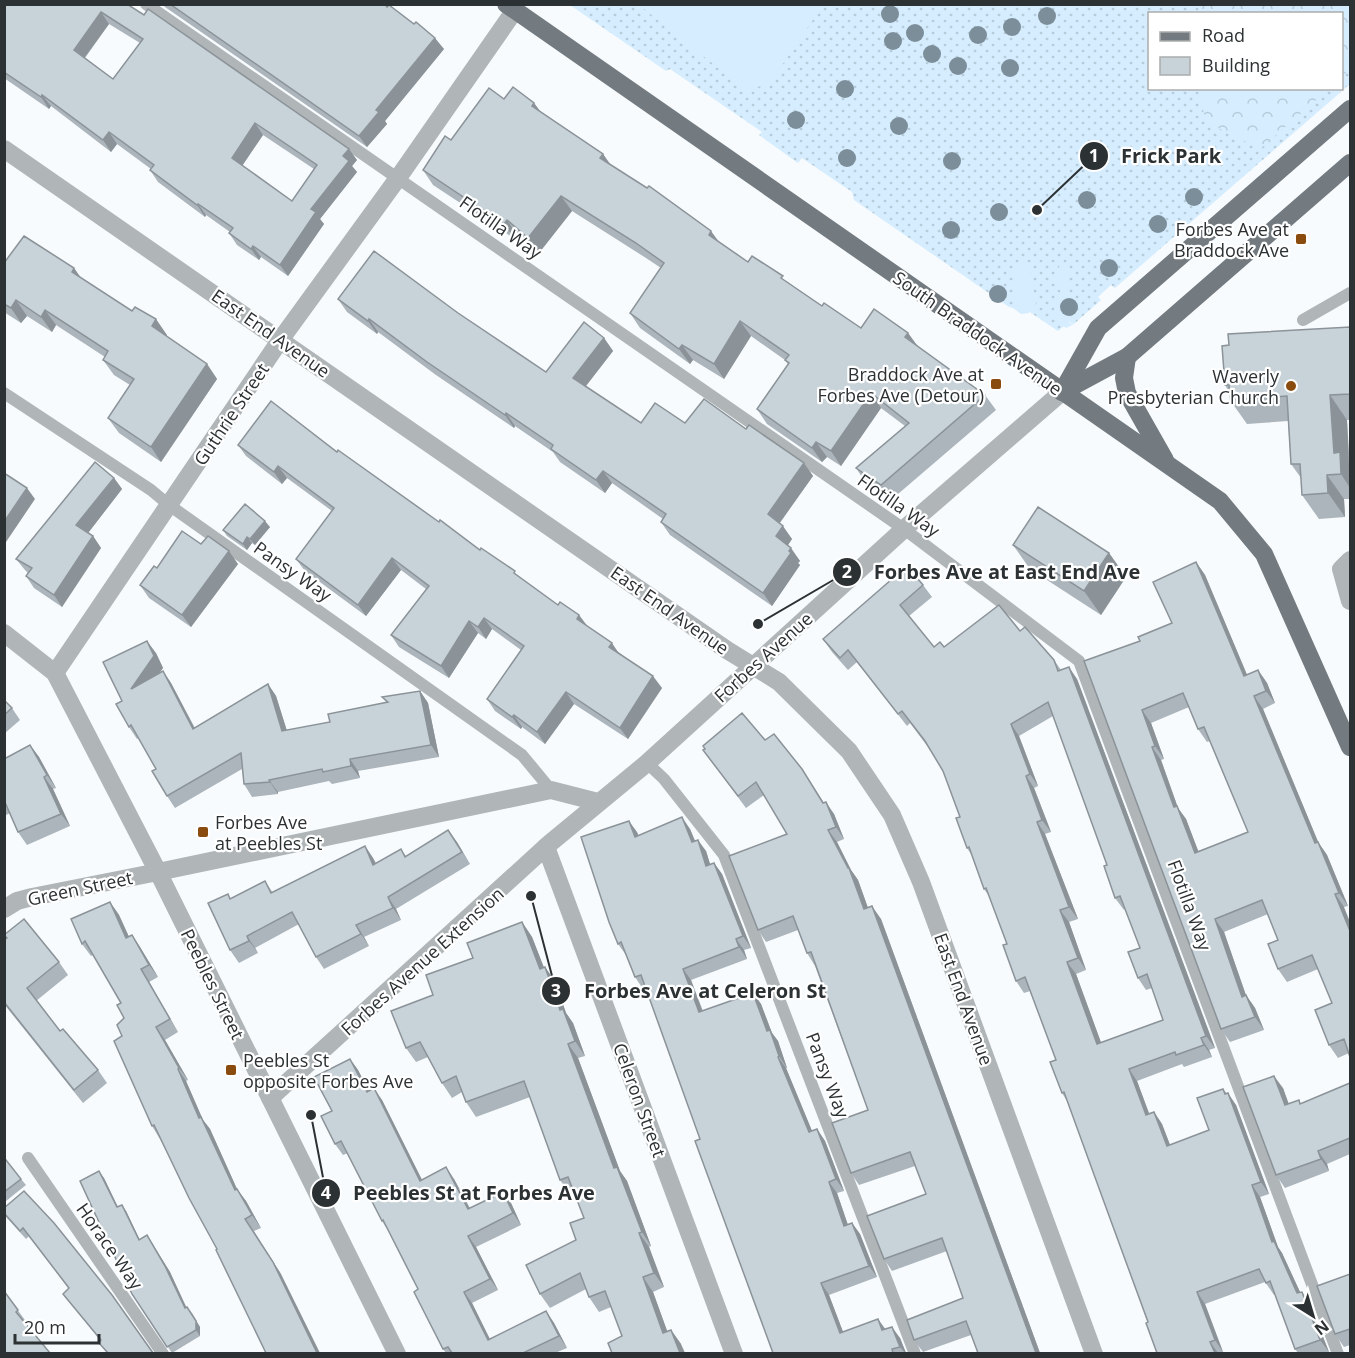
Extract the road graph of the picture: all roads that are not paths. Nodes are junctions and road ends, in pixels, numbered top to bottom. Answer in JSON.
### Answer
{"nodes":[{"id":1,"x":146,"y":4,"type":"edge"},
{"id":2,"x":510,"y":7,"type":"edge"},
{"id":3,"x":1350,"y":109,"type":"edge"},
{"id":4,"x":4,"y":149,"type":"edge"},
{"id":5,"x":1350,"y":163,"type":"edge"},
{"id":6,"x":398,"y":178,"type":"junction"},
{"id":7,"x":1350,"y":293,"type":"edge"},
{"id":8,"x":1303,"y":320,"type":"dead end"},
{"id":9,"x":280,"y":339,"type":"junction"},
{"id":10,"x":1127,"y":357,"type":"junction"},
{"id":11,"x":1062,"y":392,"type":"junction"},
{"id":12,"x":4,"y":393,"type":"edge"},
{"id":13,"x":1169,"y":466,"type":"junction"},
{"id":14,"x":169,"y":505,"type":"junction"},
{"id":15,"x":904,"y":529,"type":"junction"},
{"id":16,"x":1350,"y":560,"type":"edge"},
{"id":17,"x":1350,"y":601,"type":"edge"},
{"id":18,"x":5,"y":634,"type":"edge"},
{"id":19,"x":754,"y":666,"type":"junction"},
{"id":20,"x":55,"y":673,"type":"junction"},
{"id":21,"x":1350,"y":747,"type":"edge"},
{"id":22,"x":647,"y":763,"type":"junction"},
{"id":23,"x":551,"y":790,"type":"junction"},
{"id":24,"x":598,"y":802,"type":"junction"},
{"id":25,"x":546,"y":847,"type":"junction"},
{"id":26,"x":158,"y":872,"type":"junction"},
{"id":27,"x":4,"y":909,"type":"edge"},
{"id":28,"x":270,"y":1098,"type":"junction"},
{"id":29,"x":27,"y":1158,"type":"dead end"},
{"id":30,"x":163,"y":1353,"type":"edge"},
{"id":31,"x":397,"y":1353,"type":"edge"},
{"id":32,"x":734,"y":1353,"type":"edge"},
{"id":33,"x":915,"y":1353,"type":"edge"},
{"id":34,"x":1094,"y":1353,"type":"edge"},
{"id":35,"x":1338,"y":1353,"type":"edge"}],
"edges":[{"from":1,"to":6,"type":"lane","name":"Flotilla Way"},
{"from":2,"to":6,"type":"street","name":"Guthrie Street"},
{"from":2,"to":11,"type":"main road","name":"South Braddock Avenue"},
{"from":3,"to":11,"type":"main road","name":"Forbes Avenue"},
{"from":4,"to":9,"type":"street","name":"East End Avenue"},
{"from":5,"to":10,"type":"main road","name":"Forbes Avenue"},
{"from":6,"to":9,"type":"street","name":"Guthrie Street"},
{"from":6,"to":15,"type":"lane","name":"Flotilla Way"},
{"from":7,"to":8,"type":"lane"},
{"from":9,"to":14,"type":"street","name":"Guthrie Street"},
{"from":9,"to":19,"type":"street","name":"East End Avenue"},
{"from":10,"to":11,"type":"main road","name":"Forbes Avenue"},
{"from":10,"to":13,"type":"main road"},
{"from":11,"to":13,"type":"main road","name":"South Braddock Avenue"},
{"from":11,"to":15,"type":"street","name":"Forbes Avenue"},
{"from":12,"to":14,"type":"lane","name":"Pansy Way"},
{"from":13,"to":21,"type":"main road","name":"South Braddock Avenue"},
{"from":14,"to":20,"type":"street","name":"Guthrie Street"},
{"from":14,"to":23,"type":"lane","name":"Pansy Way"},
{"from":15,"to":19,"type":"street","name":"Forbes Avenue"},
{"from":15,"to":35,"type":"lane","name":"Flotilla Way"},
{"from":16,"to":17,"type":"street"},
{"from":18,"to":20,"type":"street","name":"Peebles Street"},
{"from":19,"to":22,"type":"street","name":"Forbes Avenue"},
{"from":19,"to":34,"type":"street","name":"East End Avenue"},
{"from":20,"to":26,"type":"street","name":"Peebles Street"},
{"from":22,"to":24,"type":"street","name":"Forbes Avenue"},
{"from":22,"to":33,"type":"lane","name":"Pansy Way"},
{"from":23,"to":24,"type":"street"},
{"from":23,"to":26,"type":"street"},
{"from":24,"to":25,"type":"street","name":"Forbes Avenue"},
{"from":25,"to":28,"type":"street","name":"Forbes Avenue Extension"},
{"from":25,"to":32,"type":"street","name":"Celeron Street"},
{"from":26,"to":27,"type":"street","name":"Green Street"},
{"from":26,"to":28,"type":"street","name":"Peebles Street"},
{"from":28,"to":31,"type":"street","name":"Peebles Street"},
{"from":29,"to":30,"type":"lane","name":"Horace Way"}]}
